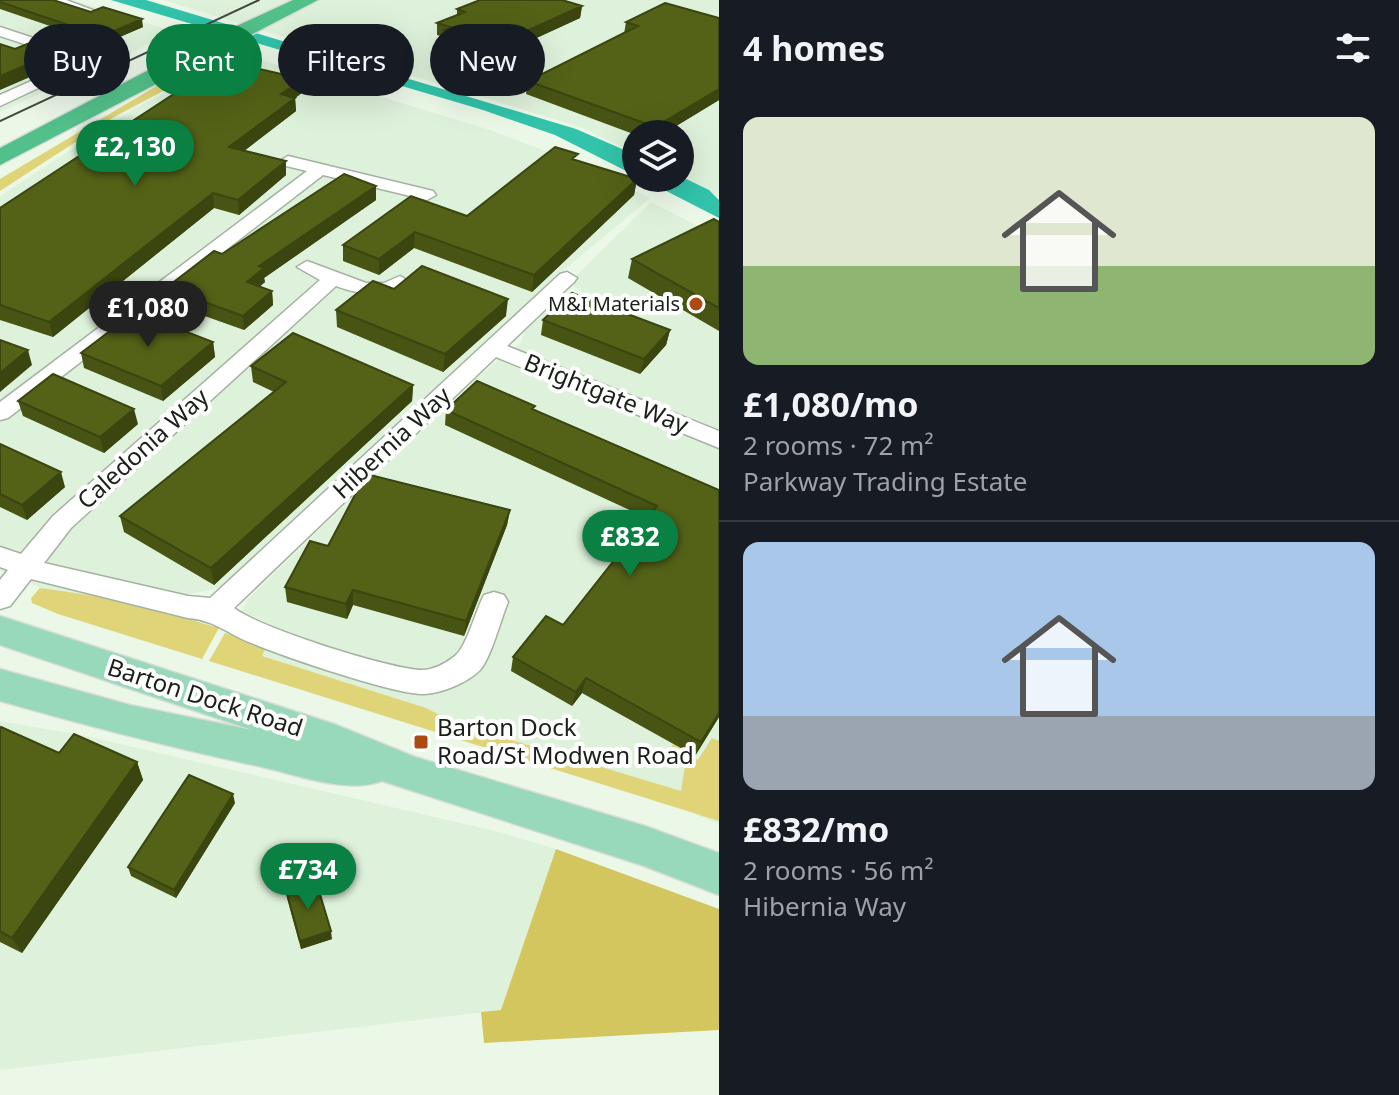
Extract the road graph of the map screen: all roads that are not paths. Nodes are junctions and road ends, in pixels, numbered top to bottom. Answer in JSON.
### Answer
{"nodes":[{"id":1,"x":53,"y":0,"type":"edge"},
{"id":2,"x":285,"y":0,"type":"edge"},
{"id":3,"x":309,"y":0,"type":"edge"},
{"id":4,"x":91,"y":12,"type":"edge"},
{"id":5,"x":250,"y":21,"type":"junction"},
{"id":6,"x":244,"y":24,"type":"edge"},
{"id":7,"x":0,"y":31,"type":"edge"},
{"id":8,"x":24,"y":39,"type":"edge"},
{"id":9,"x":24,"y":48,"type":"edge"},
{"id":10,"x":11,"y":53,"type":"edge"},
{"id":11,"x":146,"y":70,"type":"edge"},
{"id":12,"x":146,"y":79,"type":"edge"},
{"id":13,"x":137,"y":84,"type":"junction"},
{"id":14,"x":24,"y":90,"type":"edge"},
{"id":15,"x":0,"y":101,"type":"edge"},
{"id":16,"x":0,"y":141,"type":"edge"},
{"id":17,"x":0,"y":158,"type":"edge"},
{"id":18,"x":288,"y":161,"type":"edge"},
{"id":19,"x":320,"y":169,"type":"junction"},
{"id":20,"x":0,"y":171,"type":"edge"},
{"id":21,"x":427,"y":195,"type":"dead end"},
{"id":22,"x":307,"y":267,"type":"dead end"},
{"id":23,"x":335,"y":277,"type":"junction"},
{"id":24,"x":567,"y":278,"type":"dead end"},
{"id":25,"x":400,"y":282,"type":"edge"},
{"id":26,"x":493,"y":348,"type":"junction"},
{"id":27,"x":0,"y":413,"type":"edge"},
{"id":28,"x":719,"y":440,"type":"edge"},
{"id":29,"x":13,"y":562,"type":"edge"},
{"id":30,"x":0,"y":599,"type":"edge"},
{"id":31,"x":494,"y":602,"type":"dead end"},
{"id":32,"x":216,"y":609,"type":"junction"},
{"id":33,"x":0,"y":630,"type":"edge"},
{"id":34,"x":0,"y":685,"type":"edge"},
{"id":35,"x":408,"y":773,"type":"junction"},
{"id":36,"x":719,"y":874,"type":"edge"}],
"edges":[{"from":1,"to":4,"type":"street"},
{"from":2,"to":5,"type":"highway"},
{"from":3,"to":5,"type":"highway"},
{"from":5,"to":6,"type":"highway"},
{"from":7,"to":8,"type":"street"},
{"from":9,"to":10,"type":"street"},
{"from":11,"to":16,"type":"highway"},
{"from":12,"to":13,"type":"highway"},
{"from":13,"to":17,"type":"highway"},
{"from":13,"to":20,"type":"highway"},
{"from":14,"to":15,"type":"street"},
{"from":18,"to":19,"type":"street"},
{"from":19,"to":21,"type":"street"},
{"from":19,"to":27,"type":"street"},
{"from":22,"to":23,"type":"street"},
{"from":23,"to":25,"type":"street"},
{"from":23,"to":29,"type":"street","name":"Caledonia Way"},
{"from":24,"to":26,"type":"street","name":"Hibernia Way"},
{"from":26,"to":28,"type":"street","name":"Brightgate Way"},
{"from":26,"to":32,"type":"street","name":"Hibernia Way"},
{"from":29,"to":30,"type":"street","name":"Caledonia Way"},
{"from":29,"to":32,"type":"street"},
{"from":31,"to":32,"type":"street"},
{"from":33,"to":35,"type":"main road","name":"Barton Dock Road"},
{"from":34,"to":35,"type":"main road","name":"Barton Dock Road"},
{"from":35,"to":36,"type":"main road","name":"Barton Dock Road"}]}
